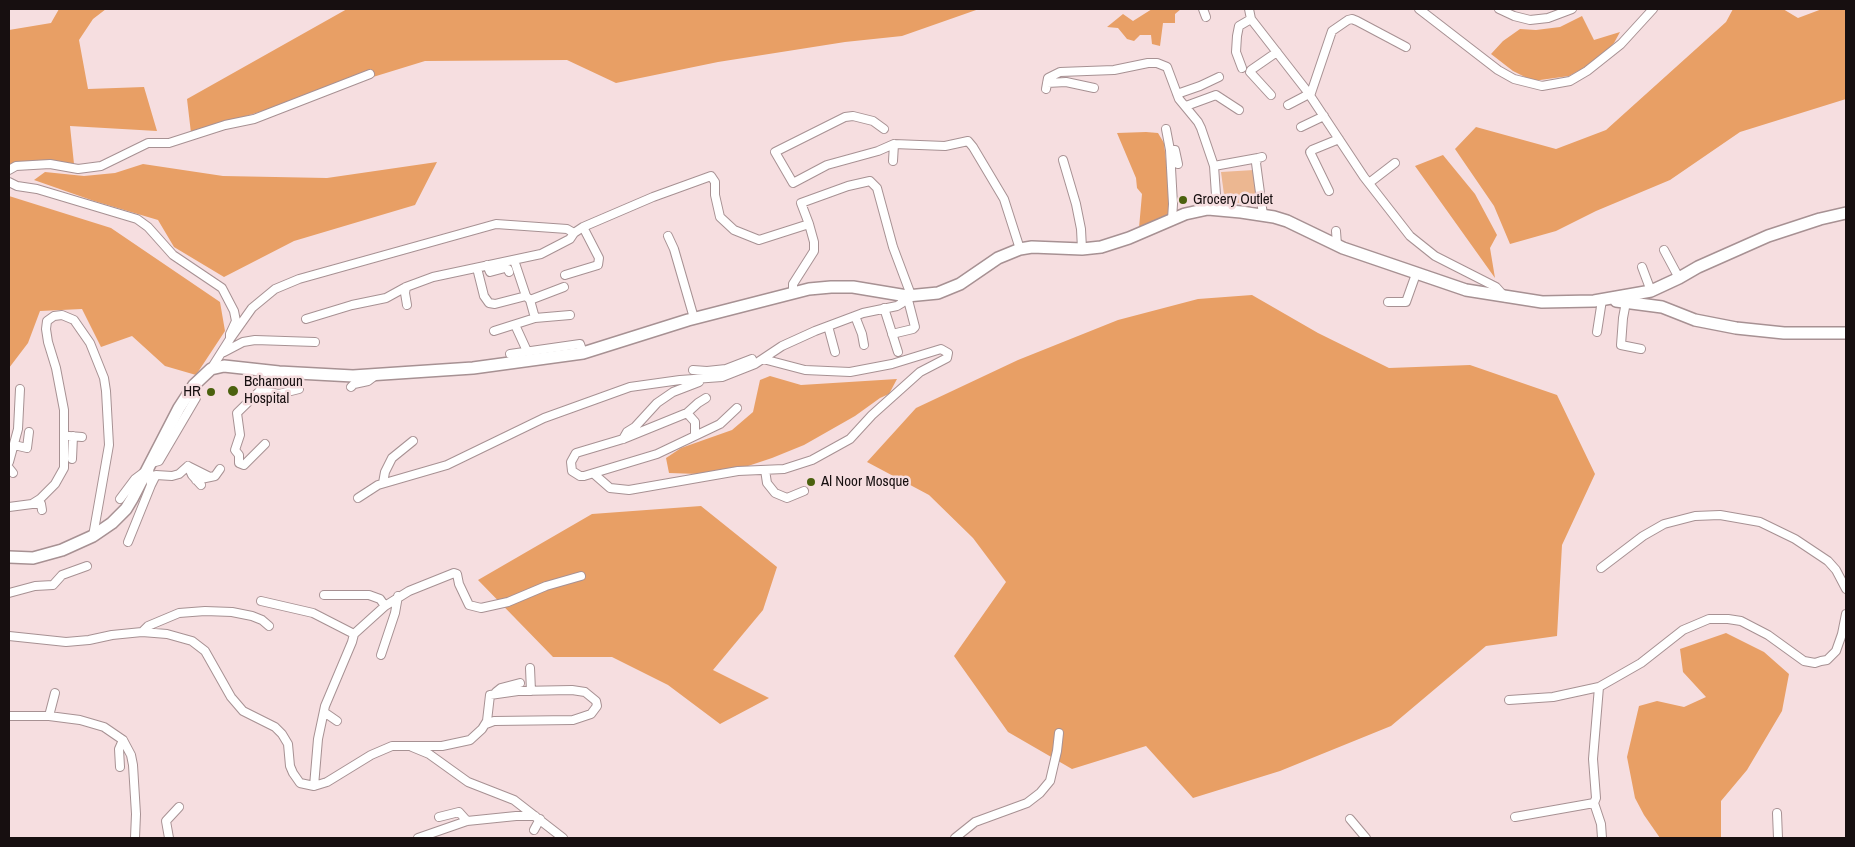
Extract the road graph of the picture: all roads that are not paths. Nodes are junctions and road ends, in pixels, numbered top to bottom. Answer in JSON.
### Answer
{"nodes":[{"id":1,"x":1203,"y":9,"type":"edge"},
{"id":2,"x":1249,"y":9,"type":"edge"},
{"id":3,"x":1419,"y":9,"type":"edge"},
{"id":4,"x":1500,"y":9,"type":"edge"},
{"id":5,"x":1572,"y":9,"type":"edge"},
{"id":6,"x":1653,"y":9,"type":"edge"},
{"id":7,"x":1206,"y":17,"type":"dead end"},
{"id":8,"x":1251,"y":19,"type":"junction"},
{"id":9,"x":1228,"y":34,"type":"dead end"},
{"id":10,"x":1237,"y":36,"type":"junction"},
{"id":11,"x":1406,"y":48,"type":"dead end"},
{"id":12,"x":1277,"y":52,"type":"junction"},
{"id":13,"x":1242,"y":68,"type":"dead end"},
{"id":14,"x":370,"y":74,"type":"dead end"},
{"id":15,"x":1219,"y":77,"type":"dead end"},
{"id":16,"x":1094,"y":88,"type":"dead end"},
{"id":17,"x":1177,"y":94,"type":"junction"},
{"id":18,"x":1271,"y":95,"type":"dead end"},
{"id":19,"x":1310,"y":95,"type":"junction"},
{"id":20,"x":1288,"y":105,"type":"dead end"},
{"id":21,"x":1186,"y":106,"type":"junction"},
{"id":22,"x":1239,"y":110,"type":"dead end"},
{"id":23,"x":1324,"y":116,"type":"junction"},
{"id":24,"x":1301,"y":127,"type":"dead end"},
{"id":25,"x":884,"y":129,"type":"dead end"},
{"id":26,"x":1166,"y":129,"type":"dead end"},
{"id":27,"x":1338,"y":137,"type":"junction"},
{"id":28,"x":894,"y":144,"type":"junction"},
{"id":29,"x":1310,"y":146,"type":"dead end"},
{"id":30,"x":1170,"y":150,"type":"junction"},
{"id":31,"x":892,"y":160,"type":"dead end"},
{"id":32,"x":1063,"y":160,"type":"dead end"},
{"id":33,"x":1395,"y":163,"type":"dead end"},
{"id":34,"x":1178,"y":164,"type":"dead end"},
{"id":35,"x":1214,"y":166,"type":"junction"},
{"id":36,"x":9,"y":170,"type":"edge"},
{"id":37,"x":9,"y":182,"type":"edge"},
{"id":38,"x":1369,"y":183,"type":"junction"},
{"id":39,"x":1329,"y":191,"type":"dead end"},
{"id":40,"x":1217,"y":209,"type":"junction"},
{"id":41,"x":1846,"y":213,"type":"edge"},
{"id":42,"x":1262,"y":215,"type":"junction"},
{"id":43,"x":1172,"y":219,"type":"junction"},
{"id":44,"x":809,"y":224,"type":"junction"},
{"id":45,"x":583,"y":227,"type":"junction"},
{"id":46,"x":1336,"y":231,"type":"dead end"},
{"id":47,"x":574,"y":233,"type":"junction"},
{"id":48,"x":668,"y":236,"type":"dead end"},
{"id":49,"x":1337,"y":245,"type":"junction"},
{"id":50,"x":1020,"y":249,"type":"junction"},
{"id":51,"x":1082,"y":249,"type":"junction"},
{"id":52,"x":1664,"y":250,"type":"dead end"},
{"id":53,"x":514,"y":260,"type":"junction"},
{"id":54,"x":487,"y":265,"type":"junction"},
{"id":55,"x":1642,"y":267,"type":"dead end"},
{"id":56,"x":478,"y":268,"type":"junction"},
{"id":57,"x":509,"y":272,"type":"dead end"},
{"id":58,"x":565,"y":274,"type":"dead end"},
{"id":59,"x":1416,"y":274,"type":"junction"},
{"id":60,"x":1678,"y":278,"type":"junction"},
{"id":61,"x":1506,"y":284,"type":"dead end"},
{"id":62,"x":406,"y":287,"type":"junction"},
{"id":63,"x":564,"y":287,"type":"dead end"},
{"id":64,"x":1653,"y":290,"type":"junction"},
{"id":65,"x":793,"y":293,"type":"junction"},
{"id":66,"x":1502,"y":294,"type":"junction"},
{"id":67,"x":906,"y":295,"type":"junction"},
{"id":68,"x":528,"y":298,"type":"junction"},
{"id":69,"x":1603,"y":300,"type":"junction"},
{"id":70,"x":1388,"y":302,"type":"dead end"},
{"id":71,"x":1626,"y":302,"type":"junction"},
{"id":72,"x":407,"y":305,"type":"dead end"},
{"id":73,"x":1662,"y":307,"type":"junction"},
{"id":74,"x":884,"y":308,"type":"junction"},
{"id":75,"x":570,"y":315,"type":"dead end"},
{"id":76,"x":855,"y":316,"type":"junction"},
{"id":77,"x":535,"y":318,"type":"junction"},
{"id":78,"x":694,"y":318,"type":"junction"},
{"id":79,"x":306,"y":319,"type":"dead end"},
{"id":80,"x":828,"y":326,"type":"junction"},
{"id":81,"x":516,"y":327,"type":"dead end"},
{"id":82,"x":494,"y":330,"type":"dead end"},
{"id":83,"x":1597,"y":332,"type":"dead end"},
{"id":84,"x":1846,"y":333,"type":"edge"},
{"id":85,"x":892,"y":334,"type":"junction"},
{"id":86,"x":230,"y":339,"type":"junction"},
{"id":87,"x":315,"y":342,"type":"dead end"},
{"id":88,"x":864,"y":345,"type":"dead end"},
{"id":89,"x":1641,"y":349,"type":"dead end"},
{"id":90,"x":527,"y":351,"type":"junction"},
{"id":91,"x":222,"y":352,"type":"junction"},
{"id":92,"x":835,"y":352,"type":"dead end"},
{"id":93,"x":898,"y":352,"type":"dead end"},
{"id":94,"x":510,"y":354,"type":"dead end"},
{"id":95,"x":583,"y":354,"type":"junction"},
{"id":96,"x":764,"y":358,"type":"junction"},
{"id":97,"x":211,"y":369,"type":"junction"},
{"id":98,"x":693,"y":370,"type":"dead end"},
{"id":99,"x":279,"y":372,"type":"junction"},
{"id":100,"x":377,"y":374,"type":"junction"},
{"id":101,"x":705,"y":380,"type":"junction"},
{"id":102,"x":351,"y":387,"type":"dead end"},
{"id":103,"x":20,"y":389,"type":"dead end"},
{"id":104,"x":299,"y":389,"type":"dead end"},
{"id":105,"x":260,"y":390,"type":"junction"},
{"id":106,"x":706,"y":398,"type":"dead end"},
{"id":107,"x":737,"y":408,"type":"dead end"},
{"id":108,"x":687,"y":413,"type":"junction"},
{"id":109,"x":29,"y":432,"type":"dead end"},
{"id":110,"x":695,"y":435,"type":"junction"},
{"id":111,"x":69,"y":436,"type":"junction"},
{"id":112,"x":82,"y":437,"type":"dead end"},
{"id":113,"x":623,"y":439,"type":"junction"},
{"id":114,"x":413,"y":441,"type":"dead end"},
{"id":115,"x":264,"y":444,"type":"dead end"},
{"id":116,"x":14,"y":445,"type":"junction"},
{"id":117,"x":72,"y":459,"type":"dead end"},
{"id":118,"x":9,"y":462,"type":"edge"},
{"id":119,"x":149,"y":466,"type":"junction"},
{"id":120,"x":188,"y":466,"type":"junction"},
{"id":121,"x":220,"y":469,"type":"dead end"},
{"id":122,"x":765,"y":470,"type":"junction"},
{"id":123,"x":594,"y":474,"type":"junction"},
{"id":124,"x":208,"y":476,"type":"junction"},
{"id":125,"x":384,"y":483,"type":"junction"},
{"id":126,"x":151,"y":485,"type":"junction"},
{"id":127,"x":804,"y":491,"type":"dead end"},
{"id":128,"x":358,"y":498,"type":"dead end"},
{"id":129,"x":120,"y":499,"type":"dead end"},
{"id":130,"x":32,"y":504,"type":"junction"},
{"id":131,"x":9,"y":507,"type":"edge"},
{"id":132,"x":42,"y":510,"type":"dead end"},
{"id":133,"x":93,"y":536,"type":"junction"},
{"id":134,"x":128,"y":542,"type":"dead end"},
{"id":135,"x":9,"y":558,"type":"edge"},
{"id":136,"x":87,"y":566,"type":"dead end"},
{"id":137,"x":1600,"y":568,"type":"dead end"},
{"id":138,"x":581,"y":576,"type":"dead end"},
{"id":139,"x":1846,"y":589,"type":"edge"},
{"id":140,"x":9,"y":593,"type":"edge"},
{"id":141,"x":324,"y":595,"type":"dead end"},
{"id":142,"x":398,"y":596,"type":"junction"},
{"id":143,"x":261,"y":601,"type":"dead end"},
{"id":144,"x":385,"y":606,"type":"junction"},
{"id":145,"x":1846,"y":614,"type":"edge"},
{"id":146,"x":269,"y":626,"type":"dead end"},
{"id":147,"x":142,"y":632,"type":"junction"},
{"id":148,"x":354,"y":634,"type":"junction"},
{"id":149,"x":9,"y":636,"type":"edge"},
{"id":150,"x":381,"y":655,"type":"dead end"},
{"id":151,"x":530,"y":668,"type":"dead end"},
{"id":152,"x":520,"y":683,"type":"dead end"},
{"id":153,"x":1599,"y":687,"type":"junction"},
{"id":154,"x":531,"y":691,"type":"junction"},
{"id":155,"x":55,"y":693,"type":"dead end"},
{"id":156,"x":492,"y":694,"type":"junction"},
{"id":157,"x":1509,"y":700,"type":"dead end"},
{"id":158,"x":324,"y":712,"type":"junction"},
{"id":159,"x":9,"y":716,"type":"edge"},
{"id":160,"x":48,"y":716,"type":"junction"},
{"id":161,"x":337,"y":721,"type":"dead end"},
{"id":162,"x":486,"y":724,"type":"junction"},
{"id":163,"x":1060,"y":733,"type":"dead end"},
{"id":164,"x":123,"y":740,"type":"junction"},
{"id":165,"x":430,"y":750,"type":"junction"},
{"id":166,"x":120,"y":767,"type":"dead end"},
{"id":167,"x":314,"y":786,"type":"junction"},
{"id":168,"x":1594,"y":803,"type":"junction"},
{"id":169,"x":179,"y":807,"type":"dead end"},
{"id":170,"x":1777,"y":813,"type":"dead end"},
{"id":171,"x":439,"y":817,"type":"dead end"},
{"id":172,"x":1516,"y":817,"type":"dead end"},
{"id":173,"x":537,"y":818,"type":"junction"},
{"id":174,"x":1350,"y":819,"type":"dead end"},
{"id":175,"x":467,"y":821,"type":"junction"},
{"id":176,"x":534,"y":830,"type":"dead end"},
{"id":177,"x":136,"y":838,"type":"edge"},
{"id":178,"x":169,"y":838,"type":"edge"},
{"id":179,"x":418,"y":838,"type":"edge"},
{"id":180,"x":563,"y":838,"type":"edge"},
{"id":181,"x":955,"y":838,"type":"edge"},
{"id":182,"x":1366,"y":838,"type":"edge"},
{"id":183,"x":1602,"y":838,"type":"edge"},
{"id":184,"x":1778,"y":838,"type":"edge"}],
"edges":[{"from":1,"to":7,"type":"street"},
{"from":2,"to":8,"type":"street"},
{"from":3,"to":6,"type":"street"},
{"from":4,"to":5,"type":"street"},
{"from":8,"to":10,"type":"street"},
{"from":8,"to":12,"type":"street"},
{"from":9,"to":10,"type":"street"},
{"from":10,"to":13,"type":"street"},
{"from":11,"to":19,"type":"street"},
{"from":12,"to":18,"type":"street"},
{"from":12,"to":19,"type":"street"},
{"from":14,"to":36,"type":"street"},
{"from":15,"to":17,"type":"street"},
{"from":16,"to":17,"type":"street"},
{"from":17,"to":21,"type":"street"},
{"from":19,"to":20,"type":"street"},
{"from":19,"to":23,"type":"street"},
{"from":21,"to":22,"type":"street"},
{"from":21,"to":35,"type":"street"},
{"from":23,"to":24,"type":"street"},
{"from":23,"to":27,"type":"street"},
{"from":25,"to":28,"type":"street"},
{"from":26,"to":30,"type":"street"},
{"from":27,"to":29,"type":"street"},
{"from":27,"to":38,"type":"street"},
{"from":27,"to":39,"type":"street"},
{"from":28,"to":31,"type":"street"},
{"from":28,"to":50,"type":"street"},
{"from":30,"to":34,"type":"street"},
{"from":30,"to":43,"type":"street"},
{"from":32,"to":51,"type":"street"},
{"from":33,"to":38,"type":"street"},
{"from":35,"to":40,"type":"street"},
{"from":35,"to":42,"type":"street"},
{"from":37,"to":86,"type":"street"},
{"from":38,"to":66,"type":"street"},
{"from":40,"to":42,"type":"main road"},
{"from":40,"to":43,"type":"main road"},
{"from":41,"to":60,"type":"main road"},
{"from":42,"to":49,"type":"main road"},
{"from":43,"to":51,"type":"main road"},
{"from":44,"to":45,"type":"street"},
{"from":44,"to":65,"type":"street"},
{"from":44,"to":67,"type":"street"},
{"from":45,"to":47,"type":"street"},
{"from":45,"to":58,"type":"street"},
{"from":46,"to":49,"type":"street"},
{"from":47,"to":53,"type":"street"},
{"from":47,"to":86,"type":"street"},
{"from":48,"to":78,"type":"street"},
{"from":49,"to":59,"type":"main road"},
{"from":50,"to":51,"type":"main road"},
{"from":50,"to":67,"type":"main road"},
{"from":52,"to":60,"type":"street"},
{"from":53,"to":54,"type":"street"},
{"from":53,"to":68,"type":"street"},
{"from":54,"to":56,"type":"street"},
{"from":54,"to":57,"type":"street"},
{"from":55,"to":64,"type":"street"},
{"from":56,"to":62,"type":"street"},
{"from":56,"to":68,"type":"street"},
{"from":59,"to":66,"type":"main road"},
{"from":59,"to":70,"type":"street"},
{"from":60,"to":64,"type":"main road"},
{"from":61,"to":66,"type":"street"},
{"from":62,"to":72,"type":"street"},
{"from":62,"to":79,"type":"street"},
{"from":63,"to":68,"type":"street"},
{"from":64,"to":69,"type":"main road"},
{"from":64,"to":73,"type":"main road"},
{"from":65,"to":67,"type":"main road"},
{"from":65,"to":78,"type":"main road"},
{"from":66,"to":69,"type":"main road"},
{"from":67,"to":74,"type":"street"},
{"from":67,"to":85,"type":"street"},
{"from":68,"to":77,"type":"street"},
{"from":69,"to":71,"type":"main road"},
{"from":69,"to":83,"type":"street"},
{"from":71,"to":73,"type":"main road"},
{"from":71,"to":89,"type":"street"},
{"from":73,"to":84,"type":"main road"},
{"from":74,"to":76,"type":"street"},
{"from":74,"to":85,"type":"street"},
{"from":75,"to":77,"type":"street"},
{"from":76,"to":80,"type":"street"},
{"from":76,"to":88,"type":"street"},
{"from":77,"to":82,"type":"street"},
{"from":78,"to":95,"type":"main road"},
{"from":80,"to":92,"type":"street"},
{"from":80,"to":96,"type":"street"},
{"from":81,"to":90,"type":"street"},
{"from":85,"to":93,"type":"street"},
{"from":86,"to":91,"type":"street"},
{"from":87,"to":91,"type":"street"},
{"from":90,"to":94,"type":"street"},
{"from":90,"to":95,"type":"street"},
{"from":91,"to":97,"type":"street"},
{"from":95,"to":100,"type":"main road"},
{"from":96,"to":98,"type":"street"},
{"from":96,"to":101,"type":"street"},
{"from":96,"to":122,"type":"street"},
{"from":97,"to":99,"type":"main road"},
{"from":97,"to":119,"type":"main road"},
{"from":99,"to":100,"type":"main road"},
{"from":99,"to":105,"type":"street"},
{"from":100,"to":102,"type":"street"},
{"from":101,"to":113,"type":"street"},
{"from":101,"to":125,"type":"street"},
{"from":103,"to":116,"type":"street"},
{"from":104,"to":105,"type":"street"},
{"from":105,"to":115,"type":"street"},
{"from":106,"to":108,"type":"street"},
{"from":107,"to":110,"type":"street"},
{"from":108,"to":110,"type":"street"},
{"from":108,"to":113,"type":"street"},
{"from":109,"to":116,"type":"street"},
{"from":110,"to":123,"type":"street"},
{"from":111,"to":112,"type":"street"},
{"from":111,"to":117,"type":"street"},
{"from":111,"to":130,"type":"street"},
{"from":111,"to":133,"type":"street"},
{"from":113,"to":123,"type":"street"},
{"from":114,"to":125,"type":"street"},
{"from":116,"to":118,"type":"street"},
{"from":119,"to":126,"type":"street"},
{"from":119,"to":129,"type":"street"},
{"from":119,"to":133,"type":"main road"},
{"from":120,"to":124,"type":"street"},
{"from":120,"to":124,"type":"street"},
{"from":120,"to":126,"type":"street"},
{"from":121,"to":124,"type":"street"},
{"from":122,"to":123,"type":"street"},
{"from":122,"to":127,"type":"street"},
{"from":125,"to":128,"type":"street"},
{"from":126,"to":134,"type":"street"},
{"from":130,"to":131,"type":"street"},
{"from":130,"to":132,"type":"street"},
{"from":133,"to":135,"type":"main road"},
{"from":136,"to":140,"type":"street"},
{"from":137,"to":139,"type":"street"},
{"from":138,"to":142,"type":"street"},
{"from":141,"to":144,"type":"street"},
{"from":142,"to":144,"type":"street"},
{"from":142,"to":150,"type":"street"},
{"from":143,"to":148,"type":"street"},
{"from":144,"to":148,"type":"street"},
{"from":145,"to":153,"type":"street"},
{"from":146,"to":147,"type":"street"},
{"from":147,"to":149,"type":"street"},
{"from":147,"to":167,"type":"street"},
{"from":148,"to":158,"type":"street"},
{"from":151,"to":154,"type":"street"},
{"from":152,"to":156,"type":"street"},
{"from":153,"to":157,"type":"street"},
{"from":153,"to":168,"type":"street"},
{"from":154,"to":156,"type":"street"},
{"from":154,"to":162,"type":"street"},
{"from":155,"to":160,"type":"street"},
{"from":156,"to":162,"type":"street"},
{"from":158,"to":161,"type":"street"},
{"from":158,"to":167,"type":"street"},
{"from":159,"to":160,"type":"street"},
{"from":160,"to":164,"type":"street"},
{"from":162,"to":165,"type":"street"},
{"from":163,"to":181,"type":"street"},
{"from":164,"to":166,"type":"street"},
{"from":164,"to":177,"type":"street"},
{"from":165,"to":167,"type":"street"},
{"from":165,"to":173,"type":"street"},
{"from":168,"to":172,"type":"street"},
{"from":168,"to":183,"type":"street"},
{"from":169,"to":178,"type":"street"},
{"from":170,"to":184,"type":"street"},
{"from":171,"to":175,"type":"street"},
{"from":173,"to":175,"type":"street"},
{"from":173,"to":176,"type":"street"},
{"from":173,"to":180,"type":"street"},
{"from":174,"to":182,"type":"street"},
{"from":175,"to":179,"type":"street"}]}
